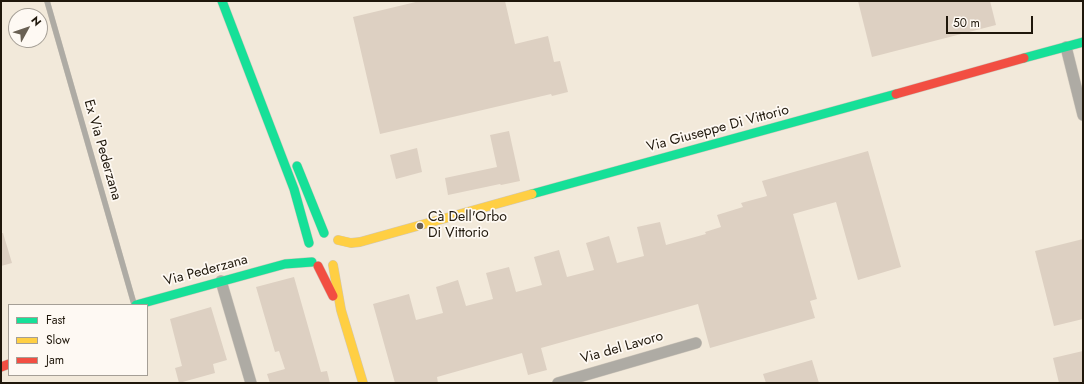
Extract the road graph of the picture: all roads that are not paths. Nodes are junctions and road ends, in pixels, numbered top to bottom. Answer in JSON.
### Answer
{"nodes":[{"id":1,"x":47,"y":1,"type":"edge"},
{"id":2,"x":222,"y":1,"type":"edge"},
{"id":3,"x":1083,"y":42,"type":"edge"},
{"id":4,"x":1066,"y":47,"type":"junction"},
{"id":5,"x":1083,"y":115,"type":"edge"},
{"id":6,"x":293,"y":156,"type":"dead end"},
{"id":7,"x":324,"y":233,"type":"junction"},
{"id":8,"x":338,"y":240,"type":"junction"},
{"id":9,"x":360,"y":242,"type":"junction"},
{"id":10,"x":308,"y":246,"type":"junction"},
{"id":11,"x":340,"y":256,"type":"junction"},
{"id":12,"x":285,"y":264,"type":"junction"},
{"id":13,"x":315,"y":264,"type":"junction"},
{"id":14,"x":222,"y":281,"type":"junction"},
{"id":15,"x":135,"y":304,"type":"edge"},
{"id":16,"x":139,"y":304,"type":"edge"},
{"id":17,"x":341,"y":310,"type":"junction"},
{"id":18,"x":696,"y":343,"type":"dead end"},
{"id":19,"x":251,"y":383,"type":"edge"},
{"id":20,"x":363,"y":383,"type":"edge"},
{"id":21,"x":558,"y":383,"type":"edge"}],
"edges":[{"from":1,"to":15,"type":"lane","name":"Ex Via Pederzana"},
{"from":2,"to":10,"type":"street"},
{"from":3,"to":4,"type":"street","name":"Via Giuseppe Di Vittorio"},
{"from":4,"to":5,"type":"street"},
{"from":4,"to":9,"type":"street","name":"Via Giuseppe Di Vittorio"},
{"from":6,"to":7,"type":"street"},
{"from":7,"to":8,"type":"street"},
{"from":7,"to":10,"type":"street"},
{"from":8,"to":9,"type":"street","name":"Via Giuseppe Di Vittorio"},
{"from":8,"to":11,"type":"street"},
{"from":9,"to":11,"type":"street","name":"Via Giuseppe Di Vittorio"},
{"from":10,"to":12,"type":"street","name":"Via Pederzana"},
{"from":10,"to":13,"type":"street"},
{"from":11,"to":13,"type":"street"},
{"from":11,"to":17,"type":"street"},
{"from":12,"to":13,"type":"street","name":"Via Pederzana"},
{"from":12,"to":14,"type":"street","name":"Via Pederzana"},
{"from":13,"to":17,"type":"street"},
{"from":14,"to":16,"type":"street","name":"Via Pederzana"},
{"from":14,"to":19,"type":"street"},
{"from":17,"to":20,"type":"street"},
{"from":18,"to":21,"type":"street","name":"Via del Lavoro"}]}
